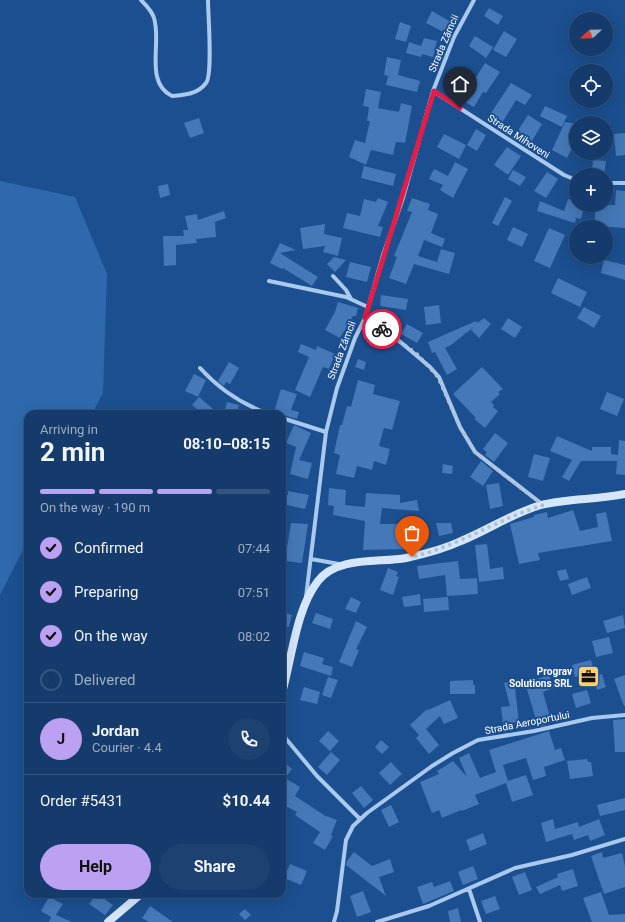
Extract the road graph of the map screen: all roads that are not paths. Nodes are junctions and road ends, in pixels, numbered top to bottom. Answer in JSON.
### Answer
{"nodes":[{"id":1,"x":141,"y":0,"type":"edge"},
{"id":2,"x":208,"y":0,"type":"edge"},
{"id":3,"x":474,"y":0,"type":"edge"},
{"id":4,"x":434,"y":91,"type":"junction"},
{"id":5,"x":569,"y":177,"type":"edge"},
{"id":6,"x":625,"y":183,"type":"edge"},
{"id":7,"x":613,"y":184,"type":"edge"},
{"id":8,"x":333,"y":276,"type":"dead end"},
{"id":9,"x":269,"y":281,"type":"dead end"},
{"id":10,"x":351,"y":300,"type":"junction"},
{"id":11,"x":368,"y":307,"type":"junction"},
{"id":12,"x":365,"y":318,"type":"junction"},
{"id":13,"x":200,"y":368,"type":"dead end"},
{"id":14,"x":259,"y":410,"type":"edge"},
{"id":15,"x":286,"y":419,"type":"edge"},
{"id":16,"x":326,"y":432,"type":"junction"},
{"id":17,"x":625,"y":494,"type":"edge"},
{"id":18,"x":543,"y":505,"type":"junction"},
{"id":19,"x":311,"y":558,"type":"junction"},
{"id":20,"x":345,"y":566,"type":"junction"},
{"id":21,"x":304,"y":604,"type":"junction"},
{"id":22,"x":286,"y":677,"type":"edge"},
{"id":23,"x":625,"y":715,"type":"edge"},
{"id":24,"x":286,"y":739,"type":"edge"},
{"id":25,"x":360,"y":819,"type":"junction"},
{"id":26,"x":625,"y":839,"type":"edge"},
{"id":27,"x":469,"y":889,"type":"junction"},
{"id":28,"x":136,"y":898,"type":"edge"},
{"id":29,"x":108,"y":922,"type":"edge"},
{"id":30,"x":334,"y":922,"type":"edge"},
{"id":31,"x":377,"y":922,"type":"edge"},
{"id":32,"x":480,"y":922,"type":"edge"}],
"edges":[{"from":1,"to":2,"type":"street"},
{"from":3,"to":4,"type":"street","name":"Strada Zămcii"},
{"from":4,"to":5,"type":"street","name":"Strada Mihoveni"},
{"from":4,"to":11,"type":"street","name":"Strada Zămcii"},
{"from":6,"to":7,"type":"street"},
{"from":8,"to":10,"type":"street"},
{"from":9,"to":10,"type":"street"},
{"from":10,"to":11,"type":"street"},
{"from":11,"to":12,"type":"street","name":"Strada Zămcii"},
{"from":12,"to":16,"type":"street","name":"Strada Zămcii"},
{"from":12,"to":18,"type":"street"},
{"from":13,"to":14,"type":"street"},
{"from":15,"to":16,"type":"street"},
{"from":16,"to":19,"type":"street","name":"Strada Zămcii"},
{"from":17,"to":18,"type":"main road","name":"Strada Zămcii"},
{"from":18,"to":20,"type":"main road","name":"Strada Zămcii"},
{"from":19,"to":20,"type":"street"},
{"from":19,"to":21,"type":"street","name":"Strada Zămcii"},
{"from":20,"to":21,"type":"main road","name":"Strada Zămcii"},
{"from":21,"to":22,"type":"main road","name":"Strada Zămcii"},
{"from":23,"to":25,"type":"street","name":"Strada Aeroportului"},
{"from":24,"to":25,"type":"street"},
{"from":25,"to":30,"type":"street","name":"Strada Aeroportului"},
{"from":26,"to":27,"type":"street"},
{"from":27,"to":31,"type":"street"},
{"from":27,"to":32,"type":"street"},
{"from":28,"to":29,"type":"main road"}]}
